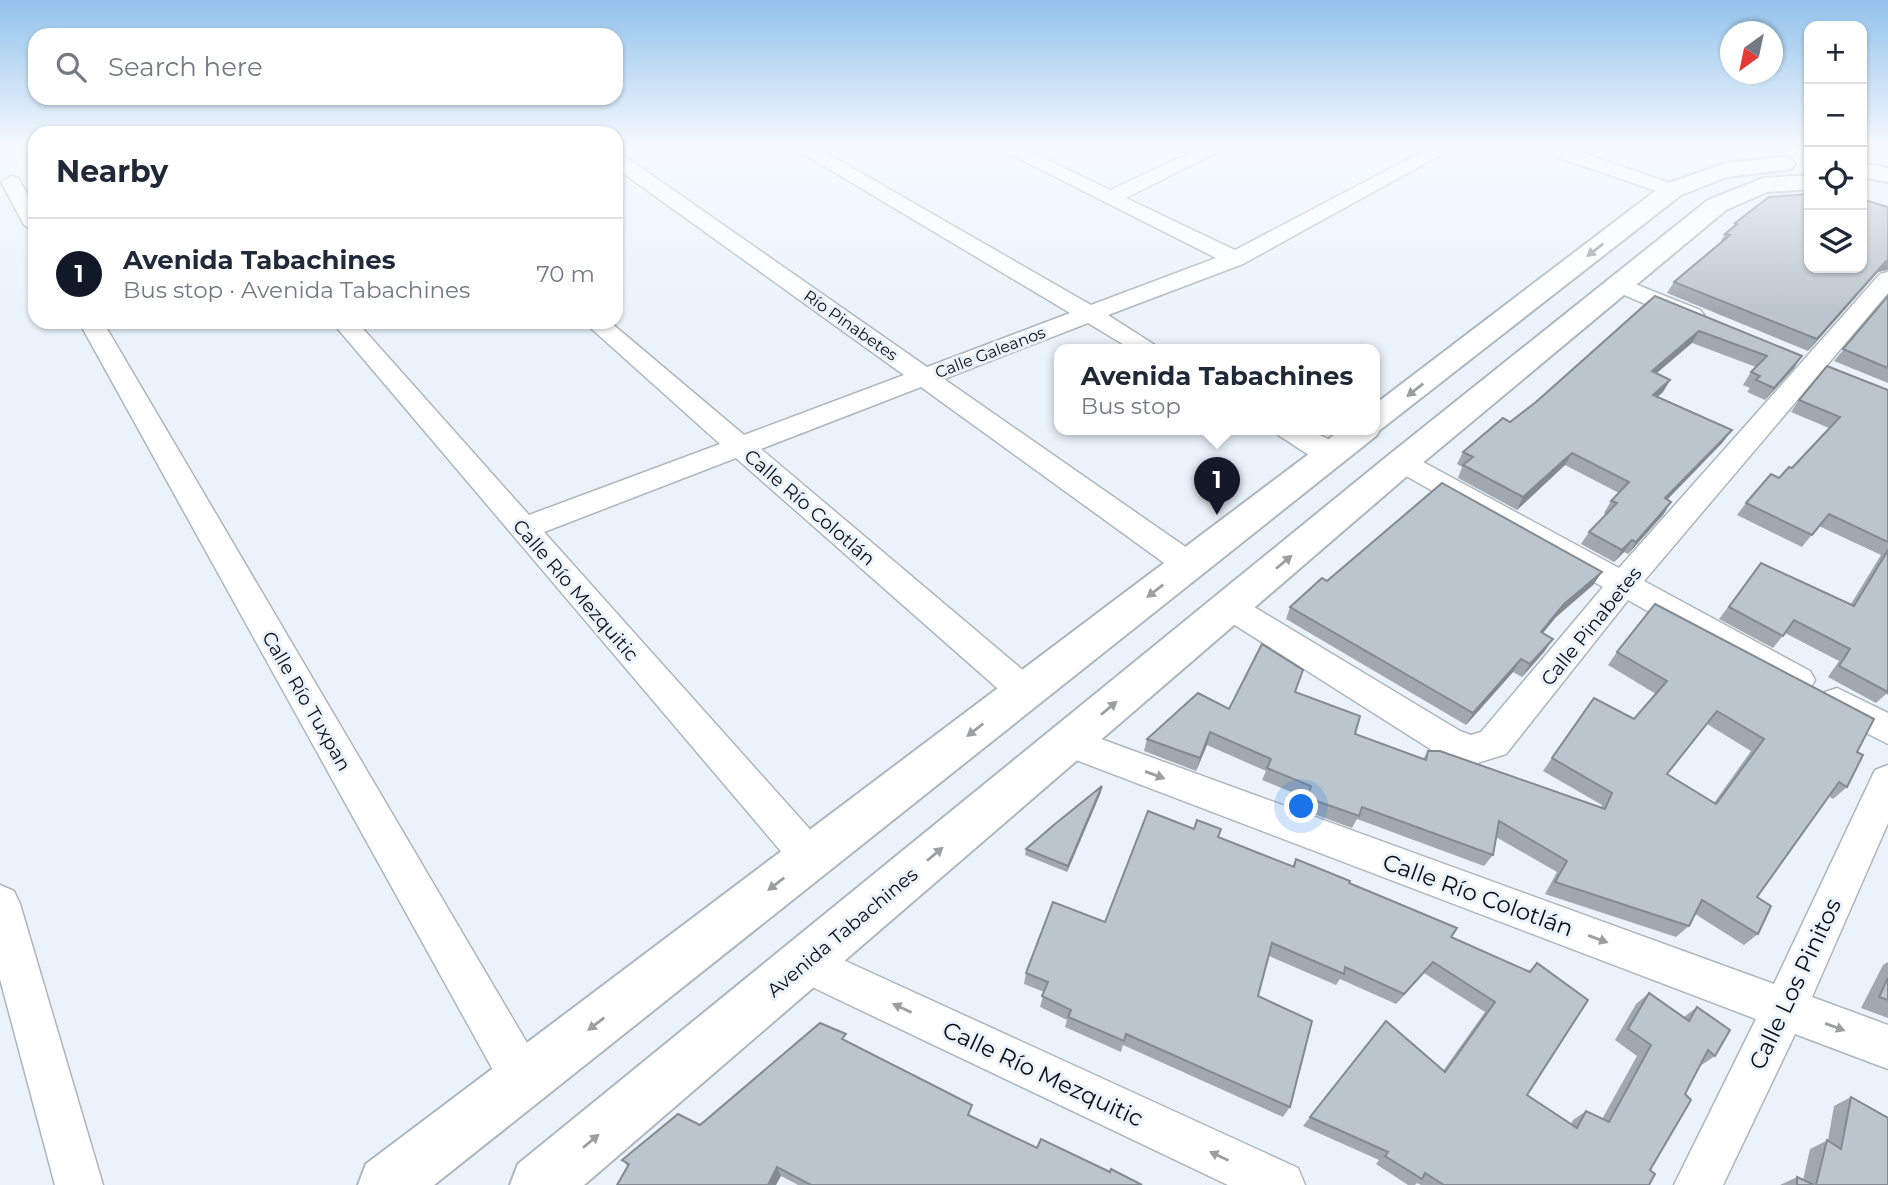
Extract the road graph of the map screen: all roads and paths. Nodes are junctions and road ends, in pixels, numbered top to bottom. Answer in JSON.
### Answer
{"nodes":[{"id":1,"x":677,"y":202,"type":"edge"},
{"id":2,"x":897,"y":202,"type":"edge"},
{"id":3,"x":1119,"y":202,"type":"edge"},
{"id":4,"x":1341,"y":202,"type":"edge"},
{"id":5,"x":1656,"y":202,"type":"edge"},
{"id":6,"x":1723,"y":202,"type":"edge"},
{"id":7,"x":1235,"y":259,"type":"junction"},
{"id":8,"x":1888,"y":279,"type":"edge"},
{"id":9,"x":1620,"y":285,"type":"junction"},
{"id":10,"x":1090,"y":314,"type":"junction"},
{"id":11,"x":1717,"y":325,"type":"edge"},
{"id":12,"x":94,"y":329,"type":"edge"},
{"id":13,"x":350,"y":329,"type":"edge"},
{"id":14,"x":604,"y":329,"type":"edge"},
{"id":15,"x":1141,"y":344,"type":"edge"},
{"id":16,"x":924,"y":377,"type":"junction"},
{"id":17,"x":1380,"y":416,"type":"edge"},
{"id":18,"x":1315,"y":435,"type":"edge"},
{"id":19,"x":1348,"y":442,"type":"edge"},
{"id":20,"x":740,"y":446,"type":"junction"},
{"id":21,"x":1402,"y":462,"type":"junction"},
{"id":22,"x":522,"y":529,"type":"junction"},
{"id":23,"x":1189,"y":565,"type":"junction"},
{"id":24,"x":1624,"y":583,"type":"junction"},
{"id":25,"x":1230,"y":607,"type":"junction"},
{"id":26,"x":1024,"y":692,"type":"junction"},
{"id":27,"x":1888,"y":730,"type":"edge"},
{"id":28,"x":1068,"y":743,"type":"junction"},
{"id":29,"x":1888,"y":782,"type":"edge"},
{"id":30,"x":810,"y":857,"type":"junction"},
{"id":31,"x":0,"y":904,"type":"edge"},
{"id":32,"x":806,"y":963,"type":"junction"},
{"id":33,"x":1785,"y":1008,"type":"junction"},
{"id":34,"x":1888,"y":1047,"type":"edge"},
{"id":35,"x":524,"y":1081,"type":"junction"},
{"id":36,"x":79,"y":1185,"type":"edge"},
{"id":37,"x":387,"y":1185,"type":"edge"},
{"id":38,"x":539,"y":1185,"type":"edge"},
{"id":39,"x":1281,"y":1185,"type":"edge"},
{"id":40,"x":1698,"y":1185,"type":"edge"}],
"edges":[{"from":1,"to":16,"type":"street","name":"Río Pinabetes"},
{"from":2,"to":10,"type":"street"},
{"from":3,"to":7,"type":"street"},
{"from":4,"to":7,"type":"street","name":"Calle Galeanos"},
{"from":5,"to":17,"type":"street","one_way":true},
{"from":6,"to":9,"type":"street","name":"Avenida Tabachines"},
{"from":7,"to":10,"type":"street","name":"Calle Galeanos"},
{"from":8,"to":24,"type":"street","name":"Calle Pinabetes"},
{"from":9,"to":11,"type":"street"},
{"from":9,"to":21,"type":"street","name":"Avenida Tabachines"},
{"from":10,"to":15,"type":"street"},
{"from":10,"to":16,"type":"street","name":"Calle Galeanos"},
{"from":12,"to":35,"type":"street","name":"Calle Río Tuxpan"},
{"from":13,"to":22,"type":"street","name":"Calle Río Mezquitic"},
{"from":14,"to":20,"type":"street","name":"Calle Río Colotlán"},
{"from":16,"to":20,"type":"street","name":"Calle Galeanos"},
{"from":16,"to":23,"type":"street","name":"Río Pinabetes"},
{"from":18,"to":19,"type":"street"},
{"from":19,"to":23,"type":"street"},
{"from":20,"to":22,"type":"street","name":"Calle Galeanos"},
{"from":20,"to":26,"type":"street","name":"Calle Río Colotlán"},
{"from":21,"to":24,"type":"street"},
{"from":25,"to":21,"type":"street","name":"Avenida Tabachines","one_way":true},
{"from":22,"to":30,"type":"street","name":"Calle Río Mezquitic"},
{"from":23,"to":26,"type":"street","one_way":true},
{"from":24,"to":25,"type":"street","name":"Calle Pinabetes"},
{"from":24,"to":27,"type":"street"},
{"from":28,"to":25,"type":"street","name":"Avenida Tabachines","one_way":true},
{"from":26,"to":30,"type":"street","one_way":true},
{"from":32,"to":28,"type":"street","name":"Avenida Tabachines","one_way":true},
{"from":28,"to":33,"type":"street","name":"Calle Río Colotlán","one_way":true},
{"from":29,"to":33,"type":"street","name":"Calle Los Pinitos"},
{"from":30,"to":35,"type":"street","one_way":true},
{"from":31,"to":36,"type":"street"},
{"from":38,"to":32,"type":"street","name":"Avenida Tabachines","one_way":true},
{"from":39,"to":32,"type":"street","name":"Calle Río Mezquitic","one_way":true},
{"from":33,"to":34,"type":"street","name":"Calle Río Colotlán","one_way":true},
{"from":33,"to":40,"type":"street","name":"Calle Los Pinitos"},
{"from":35,"to":37,"type":"street"}]}
